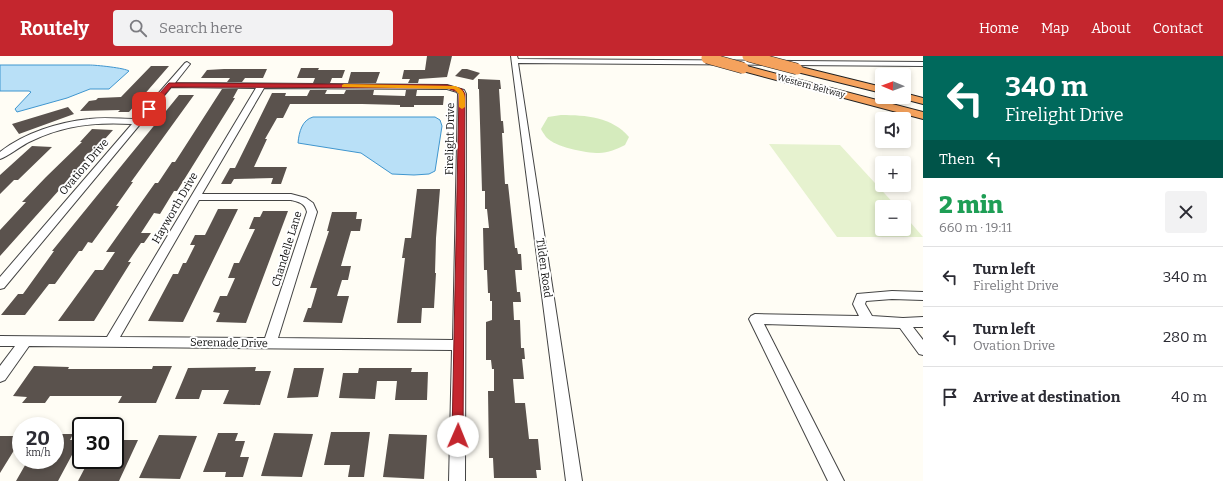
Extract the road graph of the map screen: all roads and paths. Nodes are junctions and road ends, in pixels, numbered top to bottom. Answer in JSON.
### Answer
{"nodes":[{"id":1,"x":748,"y":56,"type":"edge"},
{"id":2,"x":703,"y":57,"type":"edge"},
{"id":3,"x":515,"y":58,"type":"edge"},
{"id":4,"x":187,"y":64,"type":"dead end"},
{"id":5,"x":923,"y":64,"type":"edge"},
{"id":6,"x":169,"y":85,"type":"junction"},
{"id":7,"x":261,"y":86,"type":"junction"},
{"id":8,"x":875,"y":88,"type":"edge"},
{"id":9,"x":911,"y":98,"type":"edge"},
{"id":10,"x":923,"y":101,"type":"edge"},
{"id":11,"x":923,"y":116,"type":"edge"},
{"id":12,"x":138,"y":122,"type":"junction"},
{"id":13,"x":0,"y":156,"type":"edge"},
{"id":14,"x":196,"y":197,"type":"junction"},
{"id":15,"x":0,"y":285,"type":"edge"},
{"id":16,"x":923,"y":296,"type":"edge"},
{"id":17,"x":868,"y":321,"type":"junction"},
{"id":18,"x":923,"y":322,"type":"edge"},
{"id":19,"x":903,"y":323,"type":"junction"},
{"id":20,"x":0,"y":341,"type":"edge"},
{"id":21,"x":26,"y":341,"type":"junction"},
{"id":22,"x":110,"y":342,"type":"junction"},
{"id":23,"x":270,"y":343,"type":"junction"},
{"id":24,"x":459,"y":345,"type":"junction"},
{"id":25,"x":923,"y":350,"type":"edge"},
{"id":26,"x":0,"y":376,"type":"edge"},
{"id":27,"x":457,"y":481,"type":"edge"},
{"id":28,"x":574,"y":481,"type":"edge"},
{"id":29,"x":836,"y":481,"type":"edge"}],
"edges":[{"from":1,"to":8,"type":"highway","name":"Western Beltway","bridge":true},
{"from":2,"to":11,"type":"highway","name":"Western Beltway","bridge":true},
{"from":3,"to":5,"type":"street"},
{"from":3,"to":28,"type":"street","name":"Tilden Road"},
{"from":4,"to":6,"type":"street","name":"Ovation Drive"},
{"from":6,"to":7,"type":"street","name":"Firelight Drive"},
{"from":6,"to":12,"type":"street","name":"Ovation Drive"},
{"from":7,"to":14,"type":"street","name":"Hayworth Drive"},
{"from":7,"to":24,"type":"street","name":"Firelight Drive"},
{"from":9,"to":10,"type":"highway"},
{"from":12,"to":13,"type":"street"},
{"from":12,"to":15,"type":"street","name":"Ovation Drive"},
{"from":14,"to":22,"type":"street","name":"Hayworth Drive"},
{"from":14,"to":23,"type":"street","name":"Chandelle Lane"},
{"from":16,"to":17,"type":"street"},
{"from":17,"to":19,"type":"street"},
{"from":17,"to":29,"type":"street"},
{"from":18,"to":19,"type":"street"},
{"from":19,"to":25,"type":"street"},
{"from":20,"to":21,"type":"street","name":"Serenade Drive"},
{"from":21,"to":22,"type":"street","name":"Serenade Drive"},
{"from":21,"to":26,"type":"street"},
{"from":22,"to":23,"type":"street","name":"Serenade Drive"},
{"from":23,"to":24,"type":"street","name":"Serenade Drive"},
{"from":24,"to":27,"type":"street","name":"Firelight Drive"}]}
